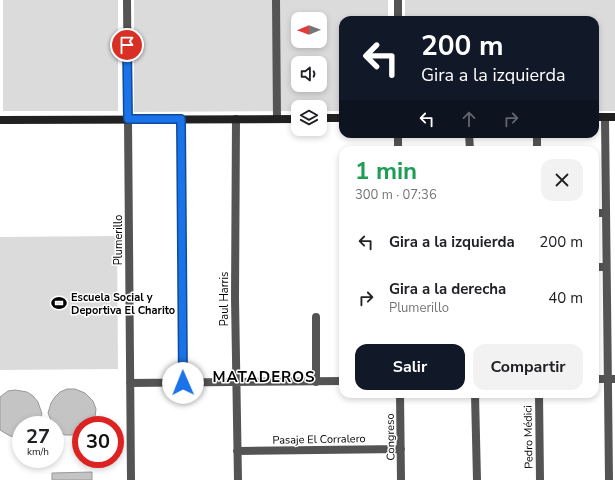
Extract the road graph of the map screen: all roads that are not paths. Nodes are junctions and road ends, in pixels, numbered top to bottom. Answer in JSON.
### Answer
{"nodes":[{"id":1,"x":127,"y":0,"type":"edge"},
{"id":2,"x":276,"y":0,"type":"edge"},
{"id":3,"x":398,"y":0,"type":"edge"},
{"id":4,"x":398,"y":16,"type":"edge"},
{"id":5,"x":599,"y":117,"type":"edge"},
{"id":6,"x":605,"y":117,"type":"junction"},
{"id":7,"x":615,"y":117,"type":"edge"},
{"id":8,"x":291,"y":118,"type":"edge"},
{"id":9,"x":327,"y":118,"type":"edge"},
{"id":10,"x":339,"y":118,"type":"edge"},
{"id":11,"x":128,"y":119,"type":"junction"},
{"id":12,"x":181,"y":119,"type":"junction"},
{"id":13,"x":236,"y":119,"type":"junction"},
{"id":14,"x":277,"y":119,"type":"junction"},
{"id":15,"x":0,"y":120,"type":"edge"},
{"id":16,"x":599,"y":213,"type":"edge"},
{"id":17,"x":606,"y":213,"type":"junction"},
{"id":18,"x":599,"y":267,"type":"edge"},
{"id":19,"x":606,"y":267,"type":"junction"},
{"id":20,"x":316,"y":317,"type":"dead end"},
{"id":21,"x":599,"y":379,"type":"edge"},
{"id":22,"x":611,"y":379,"type":"edge"},
{"id":23,"x":339,"y":381,"type":"edge"},
{"id":24,"x":236,"y":382,"type":"junction"},
{"id":25,"x":316,"y":382,"type":"junction"},
{"id":26,"x":130,"y":383,"type":"junction"},
{"id":27,"x":183,"y":383,"type":"junction"},
{"id":28,"x":400,"y":398,"type":"edge"},
{"id":29,"x":475,"y":398,"type":"edge"},
{"id":30,"x":538,"y":398,"type":"edge"},
{"id":31,"x":401,"y":449,"type":"junction"},
{"id":32,"x":237,"y":451,"type":"junction"},
{"id":33,"x":131,"y":480,"type":"edge"},
{"id":34,"x":238,"y":480,"type":"edge"},
{"id":35,"x":401,"y":480,"type":"edge"},
{"id":36,"x":477,"y":480,"type":"edge"},
{"id":37,"x":540,"y":480,"type":"edge"},
{"id":38,"x":609,"y":480,"type":"edge"}],
"edges":[{"from":1,"to":11,"type":"street","name":"Plumerillo"},
{"from":2,"to":14,"type":"street"},
{"from":3,"to":4,"type":"street"},
{"from":5,"to":6,"type":"street"},
{"from":6,"to":7,"type":"street"},
{"from":6,"to":17,"type":"street"},
{"from":8,"to":14,"type":"street"},
{"from":9,"to":10,"type":"street"},
{"from":11,"to":12,"type":"street"},
{"from":11,"to":15,"type":"street"},
{"from":11,"to":26,"type":"street","name":"Plumerillo"},
{"from":12,"to":13,"type":"street"},
{"from":12,"to":27,"type":"street"},
{"from":13,"to":14,"type":"street"},
{"from":13,"to":24,"type":"street","name":"Paul Harris"},
{"from":16,"to":17,"type":"street"},
{"from":17,"to":19,"type":"street"},
{"from":18,"to":19,"type":"street"},
{"from":19,"to":22,"type":"street"},
{"from":20,"to":25,"type":"street"},
{"from":21,"to":22,"type":"street"},
{"from":22,"to":38,"type":"street"},
{"from":23,"to":25,"type":"street"},
{"from":24,"to":25,"type":"street"},
{"from":24,"to":27,"type":"street"},
{"from":24,"to":32,"type":"street","name":"Paul Harris"},
{"from":26,"to":27,"type":"street"},
{"from":26,"to":33,"type":"street","name":"Plumerillo"},
{"from":28,"to":31,"type":"street","name":"Congreso"},
{"from":29,"to":36,"type":"street"},
{"from":30,"to":37,"type":"street","name":"Pedro Médici"},
{"from":31,"to":32,"type":"street","name":"Pasaje El Corralero"},
{"from":31,"to":35,"type":"street","name":"Congreso"},
{"from":32,"to":34,"type":"street","name":"Paul Harris"}]}
